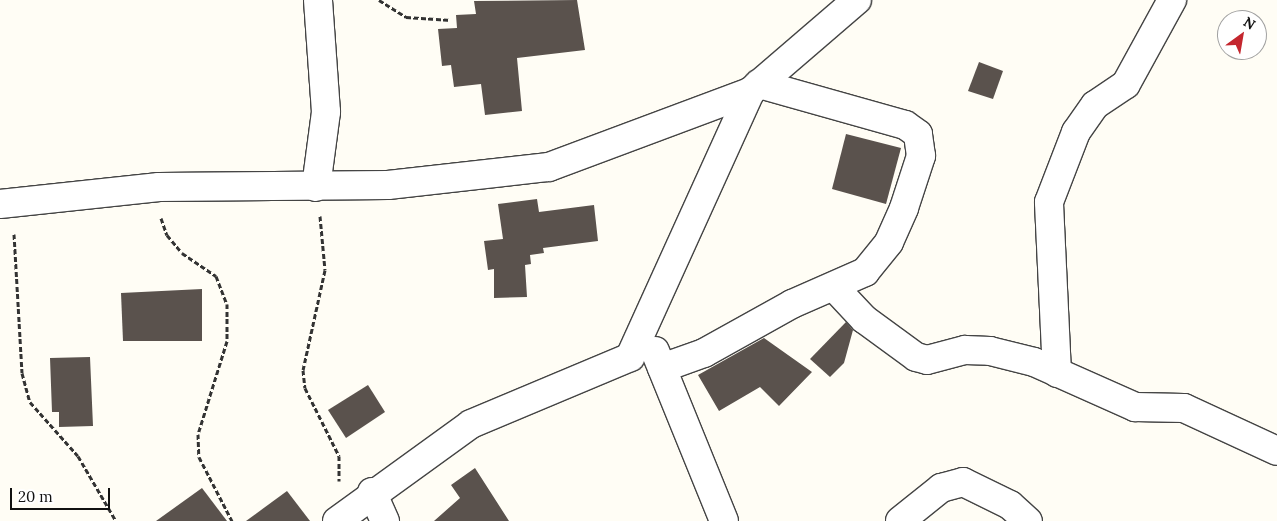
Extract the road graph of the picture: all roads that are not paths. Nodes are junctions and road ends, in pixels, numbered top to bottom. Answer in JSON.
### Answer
{"nodes":[{"id":1,"x":318,"y":0,"type":"edge"},
{"id":2,"x":857,"y":0,"type":"edge"},
{"id":3,"x":1172,"y":0,"type":"edge"},
{"id":4,"x":754,"y":88,"type":"junction"},
{"id":5,"x":316,"y":187,"type":"junction"},
{"id":6,"x":6,"y":203,"type":"edge"},
{"id":7,"x":834,"y":287,"type":"junction"},
{"id":8,"x":644,"y":326,"type":"junction"},
{"id":9,"x":662,"y":368,"type":"junction"},
{"id":10,"x":1057,"y":373,"type":"junction"},
{"id":11,"x":1277,"y":451,"type":"edge"},
{"id":12,"x":372,"y":492,"type":"junction"},
{"id":13,"x":337,"y":521,"type":"edge"},
{"id":14,"x":385,"y":521,"type":"edge"},
{"id":15,"x":724,"y":521,"type":"edge"},
{"id":16,"x":900,"y":521,"type":"edge"},
{"id":17,"x":1028,"y":521,"type":"edge"}],
"edges":[{"from":1,"to":5,"type":"street"},
{"from":2,"to":4,"type":"street"},
{"from":3,"to":10,"type":"street"},
{"from":4,"to":5,"type":"street"},
{"from":4,"to":7,"type":"street"},
{"from":4,"to":8,"type":"street"},
{"from":5,"to":6,"type":"street"},
{"from":7,"to":9,"type":"street"},
{"from":7,"to":10,"type":"street"},
{"from":8,"to":9,"type":"street"},
{"from":8,"to":12,"type":"street"},
{"from":9,"to":15,"type":"street"},
{"from":10,"to":11,"type":"street"},
{"from":12,"to":13,"type":"street"},
{"from":12,"to":14,"type":"street"},
{"from":16,"to":17,"type":"street"}]}
